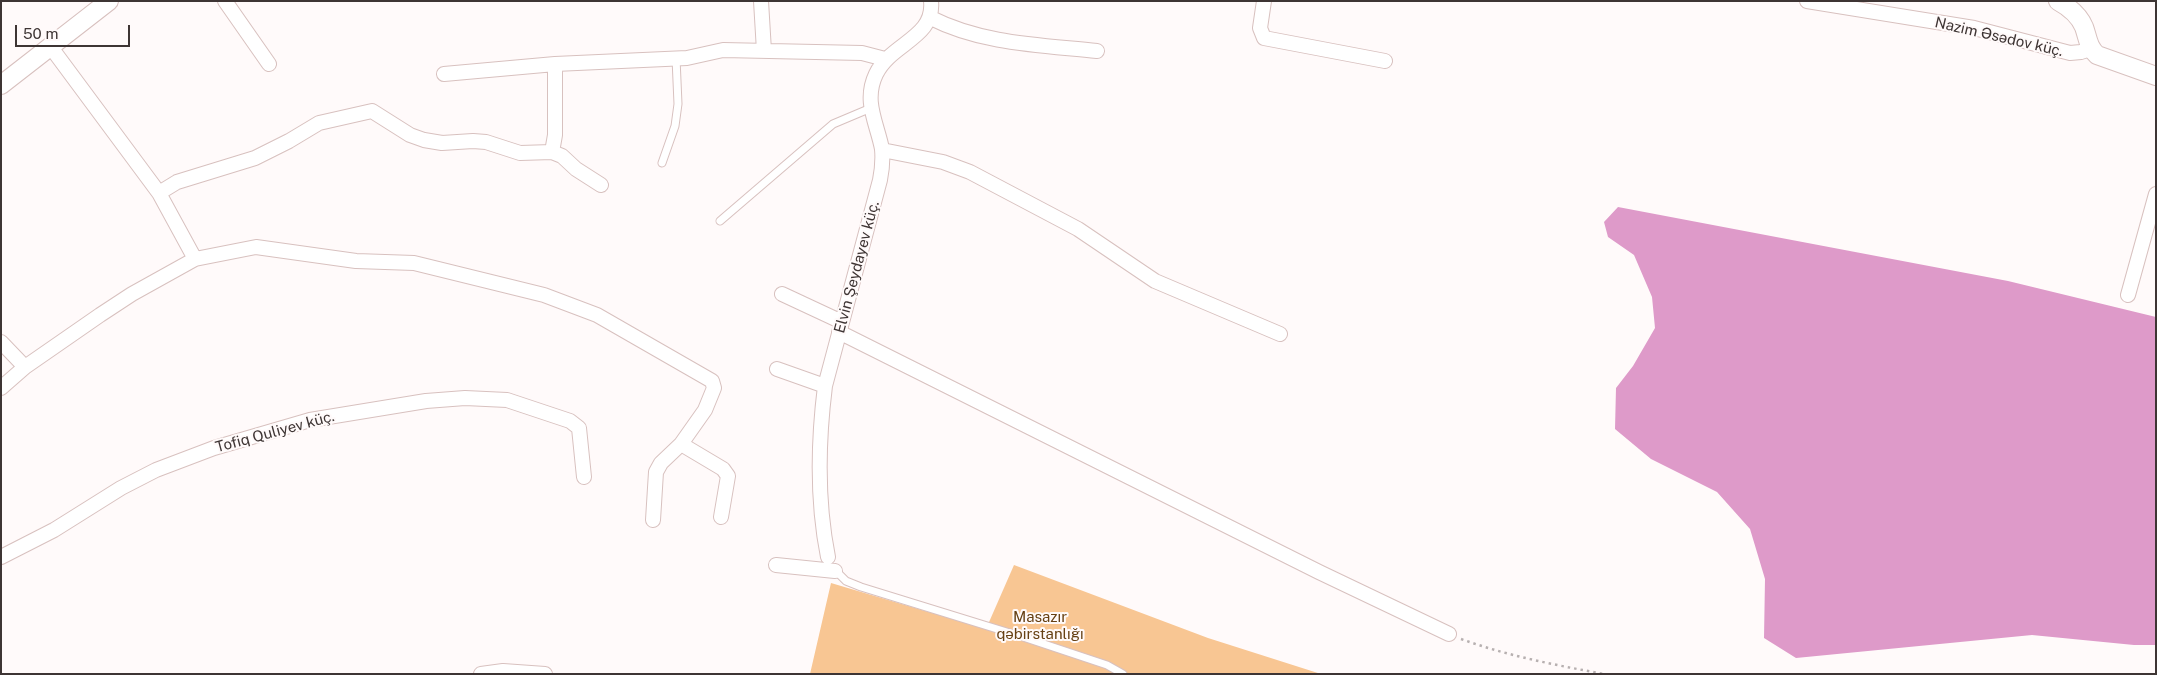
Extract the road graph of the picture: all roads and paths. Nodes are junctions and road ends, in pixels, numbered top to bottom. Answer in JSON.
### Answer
{"nodes":[{"id":1,"x":109,"y":1,"type":"edge"},
{"id":2,"x":225,"y":1,"type":"edge"},
{"id":3,"x":761,"y":1,"type":"edge"},
{"id":4,"x":931,"y":1,"type":"edge"},
{"id":5,"x":1264,"y":1,"type":"edge"},
{"id":6,"x":1807,"y":1,"type":"edge"},
{"id":7,"x":2058,"y":1,"type":"edge"},
{"id":8,"x":931,"y":18,"type":"junction"},
{"id":9,"x":50,"y":46,"type":"junction"},
{"id":10,"x":2090,"y":49,"type":"junction"},
{"id":11,"x":764,"y":51,"type":"junction"},
{"id":12,"x":1097,"y":51,"type":"dead end"},
{"id":13,"x":676,"y":58,"type":"junction"},
{"id":14,"x":885,"y":60,"type":"junction"},
{"id":15,"x":1385,"y":62,"type":"dead end"},
{"id":16,"x":269,"y":64,"type":"dead end"},
{"id":17,"x":555,"y":64,"type":"junction"},
{"id":18,"x":444,"y":74,"type":"dead end"},
{"id":19,"x":2156,"y":76,"type":"edge"},
{"id":20,"x":1,"y":86,"type":"edge"},
{"id":21,"x":870,"y":108,"type":"junction"},
{"id":22,"x":882,"y":150,"type":"junction"},
{"id":23,"x":552,"y":152,"type":"junction"},
{"id":24,"x":662,"y":163,"type":"dead end"},
{"id":25,"x":601,"y":185,"type":"dead end"},
{"id":26,"x":159,"y":193,"type":"junction"},
{"id":27,"x":2156,"y":194,"type":"edge"},
{"id":28,"x":720,"y":221,"type":"dead end"},
{"id":29,"x":195,"y":259,"type":"junction"},
{"id":30,"x":782,"y":294,"type":"dead end"},
{"id":31,"x":2128,"y":295,"type":"dead end"},
{"id":32,"x":841,"y":327,"type":"junction"},
{"id":33,"x":1280,"y":334,"type":"dead end"},
{"id":34,"x":1,"y":342,"type":"edge"},
{"id":35,"x":25,"y":367,"type":"junction"},
{"id":36,"x":777,"y":369,"type":"dead end"},
{"id":37,"x":825,"y":386,"type":"junction"},
{"id":38,"x":1,"y":388,"type":"edge"},
{"id":39,"x":682,"y":444,"type":"junction"},
{"id":40,"x":584,"y":478,"type":"dead end"},
{"id":41,"x":721,"y":517,"type":"dead end"},
{"id":42,"x":652,"y":520,"type":"dead end"},
{"id":43,"x":1,"y":557,"type":"edge"},
{"id":44,"x":828,"y":557,"type":"joint"},
{"id":45,"x":776,"y":565,"type":"dead end"},
{"id":46,"x":835,"y":571,"type":"junction"},
{"id":47,"x":1449,"y":634,"type":"joint"},
{"id":48,"x":481,"y":674,"type":"edge"},
{"id":49,"x":545,"y":674,"type":"edge"},
{"id":50,"x":1122,"y":674,"type":"edge"},
{"id":51,"x":1604,"y":674,"type":"edge"}],
"edges":[{"from":1,"to":9,"type":"street"},
{"from":2,"to":16,"type":"street"},
{"from":3,"to":11,"type":"street"},
{"from":4,"to":8,"type":"street"},
{"from":5,"to":15,"type":"street"},
{"from":6,"to":10,"type":"street","name":"Nazim Əsədov küç."},
{"from":7,"to":10,"type":"street"},
{"from":8,"to":12,"type":"street"},
{"from":8,"to":14,"type":"street","name":"Elvin Şeydayev küç."},
{"from":9,"to":20,"type":"street"},
{"from":9,"to":26,"type":"street"},
{"from":10,"to":19,"type":"street"},
{"from":11,"to":13,"type":"street"},
{"from":11,"to":14,"type":"street"},
{"from":13,"to":17,"type":"street"},
{"from":13,"to":24,"type":"lane"},
{"from":14,"to":21,"type":"street","name":"Elvin Şeydayev küç."},
{"from":17,"to":18,"type":"street"},
{"from":17,"to":23,"type":"street"},
{"from":21,"to":22,"type":"street","name":"Elvin Şeydayev küç."},
{"from":21,"to":28,"type":"lane"},
{"from":22,"to":32,"type":"street","name":"Elvin Şeydayev küç."},
{"from":22,"to":33,"type":"street"},
{"from":23,"to":25,"type":"street"},
{"from":23,"to":26,"type":"street"},
{"from":26,"to":29,"type":"street"},
{"from":27,"to":31,"type":"street"},
{"from":29,"to":35,"type":"street"},
{"from":29,"to":39,"type":"street"},
{"from":30,"to":32,"type":"street"},
{"from":32,"to":37,"type":"street","name":"Elvin Şeydayev küç."},
{"from":32,"to":47,"type":"street"},
{"from":34,"to":35,"type":"street"},
{"from":35,"to":38,"type":"street"},
{"from":36,"to":37,"type":"street"},
{"from":37,"to":44,"type":"street","name":"Elvin Şeydayev küç."},
{"from":39,"to":41,"type":"street"},
{"from":39,"to":42,"type":"street"},
{"from":40,"to":43,"type":"street","name":"Tofiq Quliyev küç."},
{"from":44,"to":46,"type":"lane"},
{"from":45,"to":46,"type":"street"},
{"from":46,"to":50,"type":"lane"},
{"from":47,"to":51,"type":"path"},
{"from":48,"to":49,"type":"street"}]}
